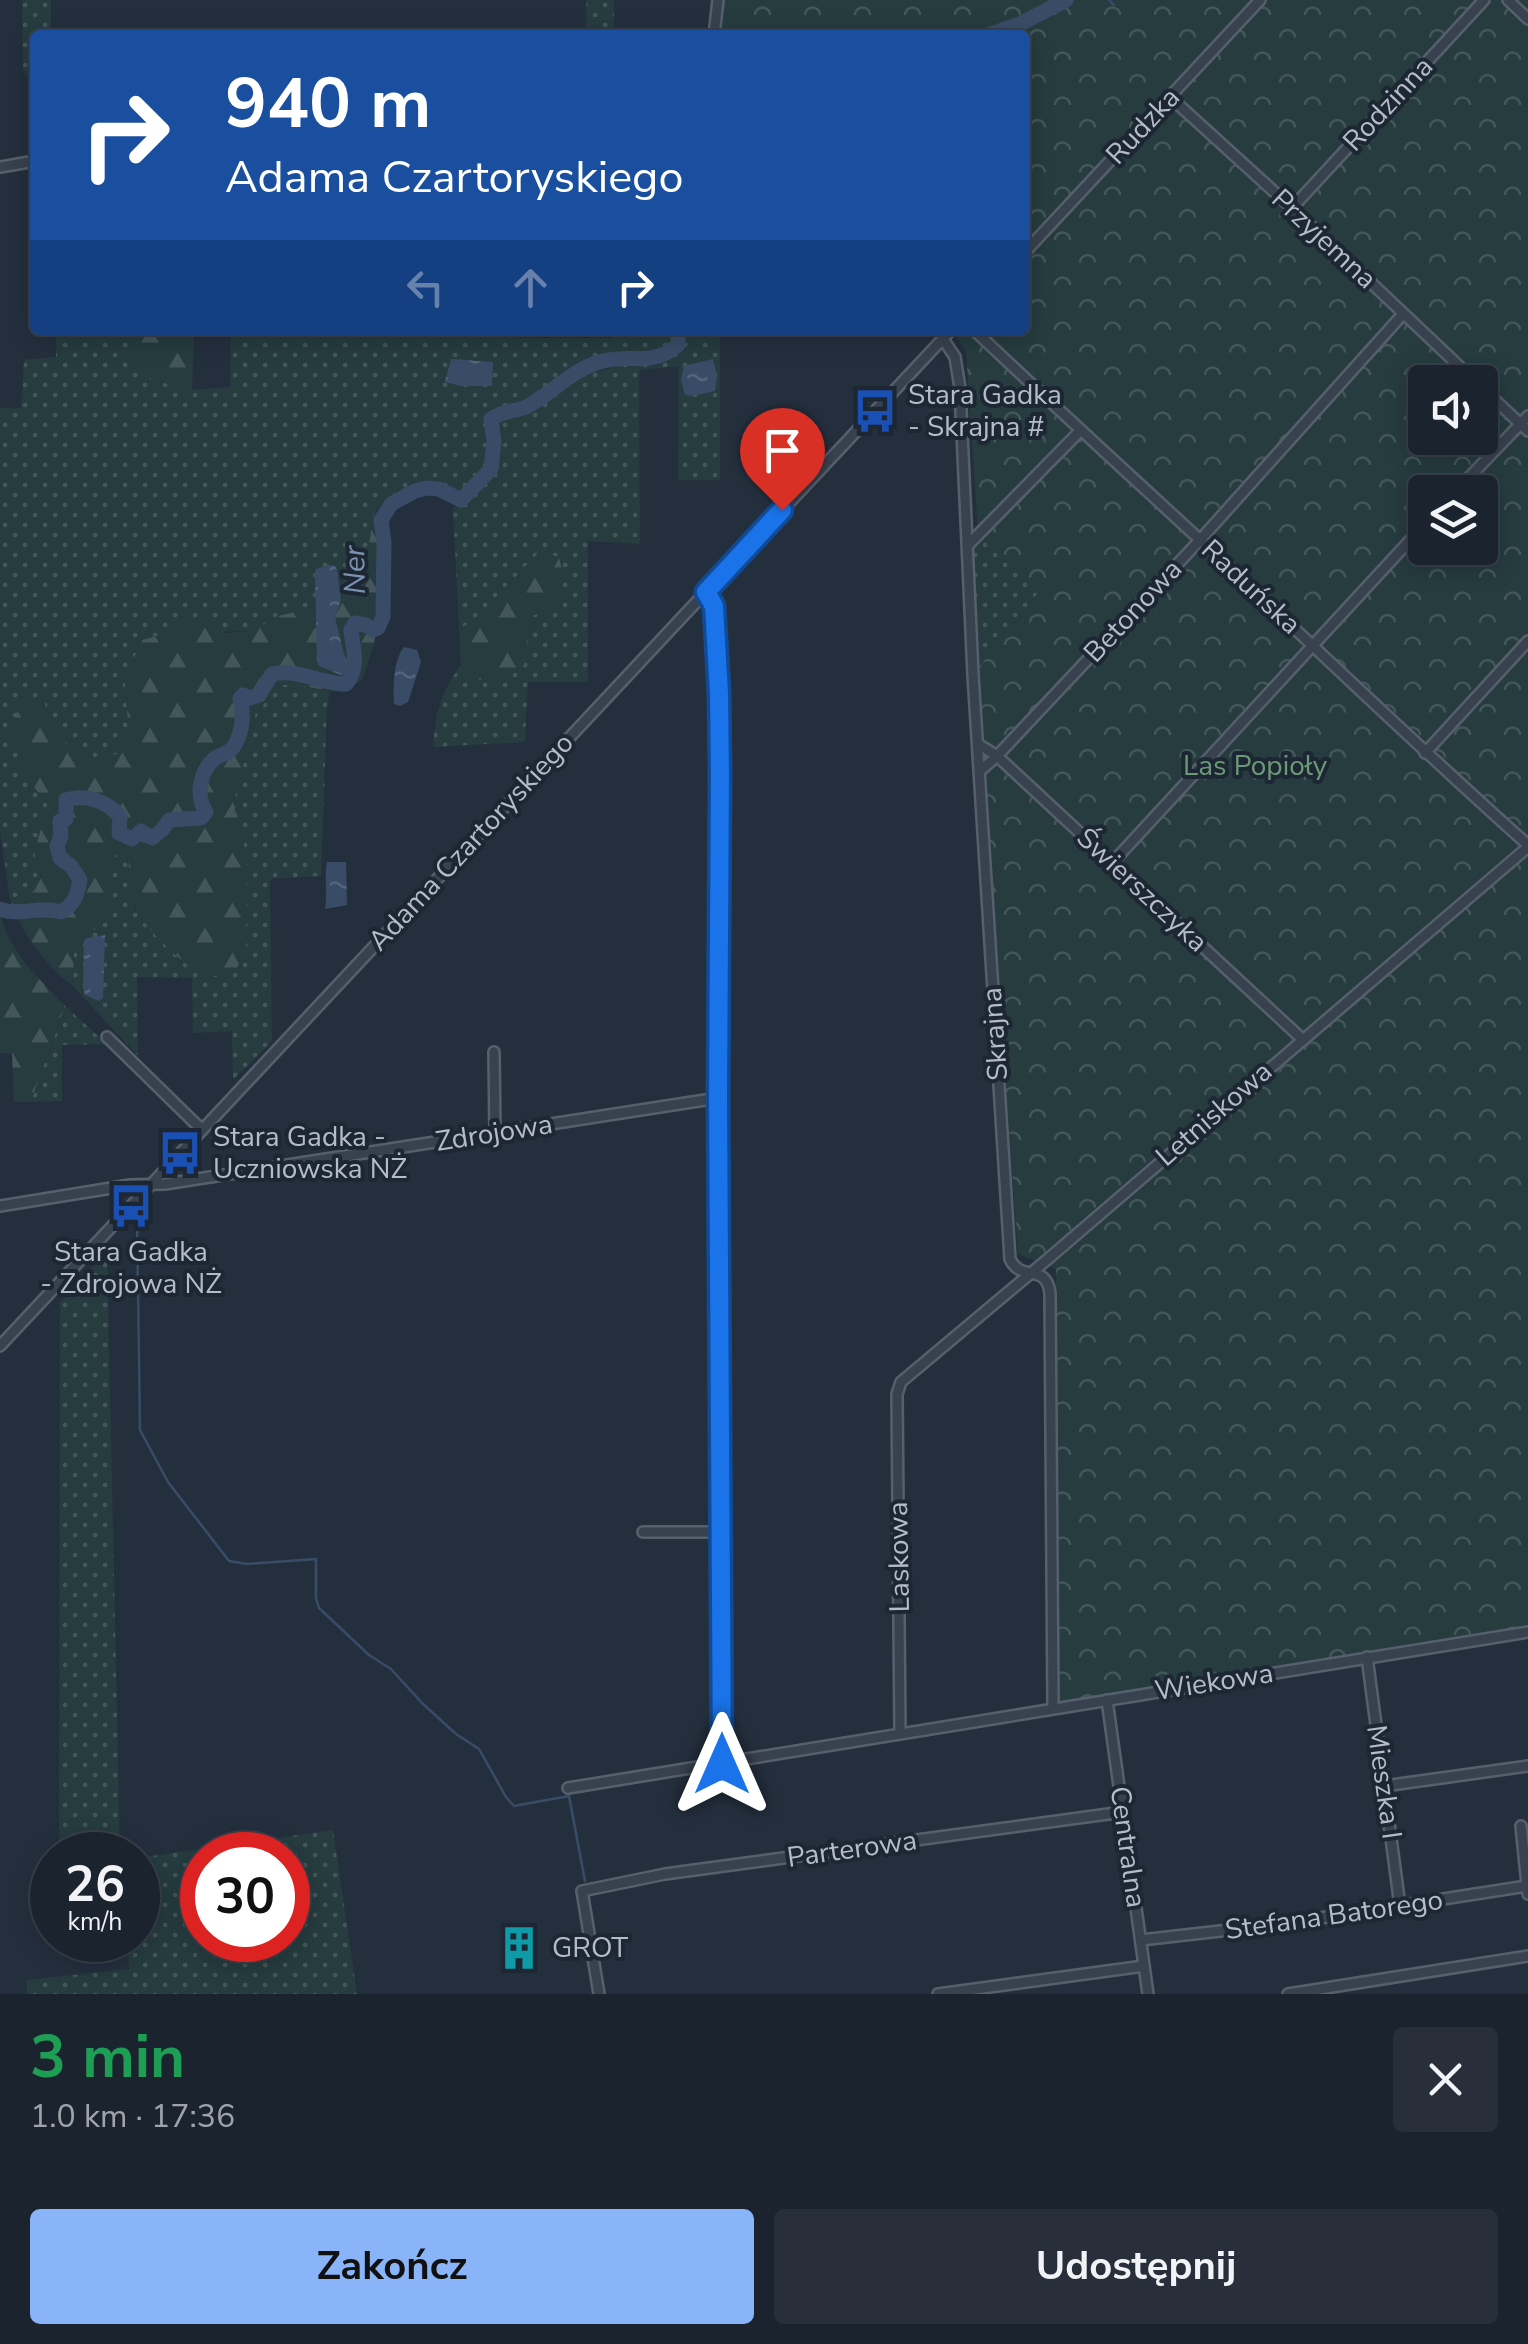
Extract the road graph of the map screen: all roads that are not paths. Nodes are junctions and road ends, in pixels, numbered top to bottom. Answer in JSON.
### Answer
{"nodes":[{"id":1,"x":718,"y":0,"type":"edge"},
{"id":2,"x":1260,"y":0,"type":"edge"},
{"id":3,"x":1484,"y":0,"type":"edge"},
{"id":4,"x":1508,"y":0,"type":"edge"},
{"id":5,"x":1528,"y":19,"type":"edge"},
{"id":6,"x":715,"y":30,"type":"edge"},
{"id":7,"x":1170,"y":97,"type":"junction"},
{"id":8,"x":30,"y":162,"type":"edge"},
{"id":9,"x":0,"y":167,"type":"edge"},
{"id":10,"x":1292,"y":208,"type":"junction"},
{"id":11,"x":1030,"y":247,"type":"edge"},
{"id":12,"x":1403,"y":314,"type":"junction"},
{"id":13,"x":945,"y":335,"type":"edge"},
{"id":14,"x":979,"y":335,"type":"edge"},
{"id":15,"x":942,"y":338,"type":"junction"},
{"id":16,"x":1458,"y":365,"type":"edge"},
{"id":17,"x":1498,"y":401,"type":"edge"},
{"id":18,"x":1526,"y":424,"type":"edge"},
{"id":19,"x":1080,"y":431,"type":"junction"},
{"id":20,"x":1473,"y":475,"type":"edge"},
{"id":21,"x":1200,"y":540,"type":"junction"},
{"id":22,"x":1408,"y":543,"type":"edge"},
{"id":23,"x":968,"y":546,"type":"junction"},
{"id":24,"x":706,"y":592,"type":"junction"},
{"id":25,"x":1528,"y":641,"type":"edge"},
{"id":26,"x":1314,"y":646,"type":"junction"},
{"id":27,"x":978,"y":744,"type":"junction"},
{"id":28,"x":1425,"y":753,"type":"junction"},
{"id":29,"x":997,"y":756,"type":"junction"},
{"id":30,"x":980,"y":770,"type":"junction"},
{"id":31,"x":1528,"y":846,"type":"edge"},
{"id":32,"x":1112,"y":862,"type":"junction"},
{"id":33,"x":107,"y":1036,"type":"dead end"},
{"id":34,"x":1302,"y":1039,"type":"junction"},
{"id":35,"x":494,"y":1052,"type":"dead end"},
{"id":36,"x":718,"y":1098,"type":"junction"},
{"id":37,"x":202,"y":1130,"type":"junction"},
{"id":38,"x":494,"y":1133,"type":"junction"},
{"id":39,"x":151,"y":1184,"type":"junction"},
{"id":40,"x":0,"y":1206,"type":"edge"},
{"id":41,"x":1030,"y":1272,"type":"junction"},
{"id":42,"x":0,"y":1346,"type":"edge"},
{"id":43,"x":901,"y":1382,"type":"joint"},
{"id":44,"x":642,"y":1532,"type":"dead end"},
{"id":45,"x":722,"y":1532,"type":"junction"},
{"id":46,"x":1528,"y":1632,"type":"edge"},
{"id":47,"x":1367,"y":1657,"type":"junction"},
{"id":48,"x":1106,"y":1700,"type":"junction"},
{"id":49,"x":1054,"y":1708,"type":"junction"},
{"id":50,"x":900,"y":1732,"type":"junction"},
{"id":51,"x":722,"y":1764,"type":"junction"},
{"id":52,"x":1528,"y":1766,"type":"edge"},
{"id":53,"x":1384,"y":1786,"type":"junction"},
{"id":54,"x":568,"y":1788,"type":"dead end"},
{"id":55,"x":1123,"y":1812,"type":"junction"},
{"id":56,"x":1521,"y":1826,"type":"dead end"},
{"id":57,"x":1527,"y":1886,"type":"edge"},
{"id":58,"x":1528,"y":1894,"type":"edge"},
{"id":59,"x":1400,"y":1906,"type":"junction"},
{"id":60,"x":1141,"y":1940,"type":"junction"},
{"id":61,"x":1528,"y":1956,"type":"edge"},
{"id":62,"x":1144,"y":1966,"type":"junction"},
{"id":63,"x":599,"y":1994,"type":"edge"},
{"id":64,"x":938,"y":1994,"type":"edge"},
{"id":65,"x":1148,"y":1994,"type":"edge"},
{"id":66,"x":1288,"y":1994,"type":"edge"}],
"edges":[{"from":1,"to":6,"type":"street"},
{"from":2,"to":7,"type":"street","name":"Rudzka"},
{"from":3,"to":10,"type":"street","name":"Rodzinna"},
{"from":4,"to":5,"type":"street"},
{"from":7,"to":10,"type":"street","name":"Przyjemna"},
{"from":7,"to":11,"type":"street","name":"Rudzka"},
{"from":8,"to":9,"type":"street"},
{"from":10,"to":12,"type":"street","name":"Przyjemna"},
{"from":12,"to":16,"type":"street","name":"Przyjemna"},
{"from":12,"to":21,"type":"street","name":"Betonowa"},
{"from":13,"to":15,"type":"street"},
{"from":14,"to":19,"type":"street","name":"Raduńska"},
{"from":15,"to":23,"type":"street","name":"Skrajna"},
{"from":15,"to":24,"type":"street","name":"Adama Czartoryskiego"},
{"from":17,"to":18,"type":"street","name":"Przyjemna"},
{"from":18,"to":20,"type":"street"},
{"from":19,"to":21,"type":"street","name":"Raduńska"},
{"from":19,"to":23,"type":"street"},
{"from":21,"to":26,"type":"street","name":"Raduńska"},
{"from":21,"to":29,"type":"street","name":"Betonowa"},
{"from":22,"to":26,"type":"street"},
{"from":23,"to":27,"type":"street","name":"Skrajna"},
{"from":24,"to":36,"type":"street"},
{"from":24,"to":37,"type":"street","name":"Adama Czartoryskiego"},
{"from":25,"to":28,"type":"street"},
{"from":26,"to":28,"type":"street","name":"Raduńska"},
{"from":26,"to":32,"type":"street"},
{"from":27,"to":29,"type":"street","name":"Świerszczyka"},
{"from":27,"to":30,"type":"street","name":"Skrajna"},
{"from":28,"to":31,"type":"street","name":"Raduńska"},
{"from":29,"to":30,"type":"street","name":"Betonowa"},
{"from":29,"to":32,"type":"street","name":"Świerszczyka"},
{"from":30,"to":41,"type":"street","name":"Skrajna"},
{"from":31,"to":34,"type":"street","name":"Letniskowa"},
{"from":32,"to":34,"type":"street","name":"Świerszczyka"},
{"from":33,"to":37,"type":"street"},
{"from":34,"to":41,"type":"street","name":"Letniskowa"},
{"from":35,"to":38,"type":"street"},
{"from":36,"to":38,"type":"street","name":"Zdrojowa"},
{"from":36,"to":45,"type":"street"},
{"from":37,"to":39,"type":"street","name":"Adama Czartoryskiego"},
{"from":38,"to":39,"type":"street","name":"Zdrojowa"},
{"from":39,"to":40,"type":"street","name":"Zdrojowa"},
{"from":39,"to":42,"type":"street","name":"Adama Czartoryskiego"},
{"from":41,"to":43,"type":"street","name":"Letniskowa"},
{"from":41,"to":49,"type":"street","name":"Skrajna"},
{"from":43,"to":50,"type":"street","name":"Laskowa"},
{"from":44,"to":45,"type":"street"},
{"from":45,"to":51,"type":"street"},
{"from":46,"to":47,"type":"street","name":"Wiekowa"},
{"from":47,"to":48,"type":"street","name":"Wiekowa"},
{"from":47,"to":53,"type":"street","name":"Mieszka I"},
{"from":48,"to":49,"type":"street","name":"Wiekowa"},
{"from":48,"to":55,"type":"street","name":"Centralna"},
{"from":49,"to":50,"type":"street","name":"Wiekowa"},
{"from":50,"to":51,"type":"street","name":"Wiekowa"},
{"from":51,"to":54,"type":"street","name":"Wiekowa"},
{"from":52,"to":53,"type":"street"},
{"from":53,"to":59,"type":"street","name":"Mieszka I"},
{"from":55,"to":60,"type":"street","name":"Centralna"},
{"from":55,"to":63,"type":"street","name":"Parterowa"},
{"from":56,"to":57,"type":"street"},
{"from":57,"to":58,"type":"street"},
{"from":57,"to":59,"type":"street","name":"Stefana Batorego"},
{"from":59,"to":60,"type":"street","name":"Stefana Batorego"},
{"from":60,"to":62,"type":"street","name":"Centralna"},
{"from":61,"to":66,"type":"street"},
{"from":62,"to":64,"type":"street"},
{"from":62,"to":65,"type":"street","name":"Centralna"}]}
